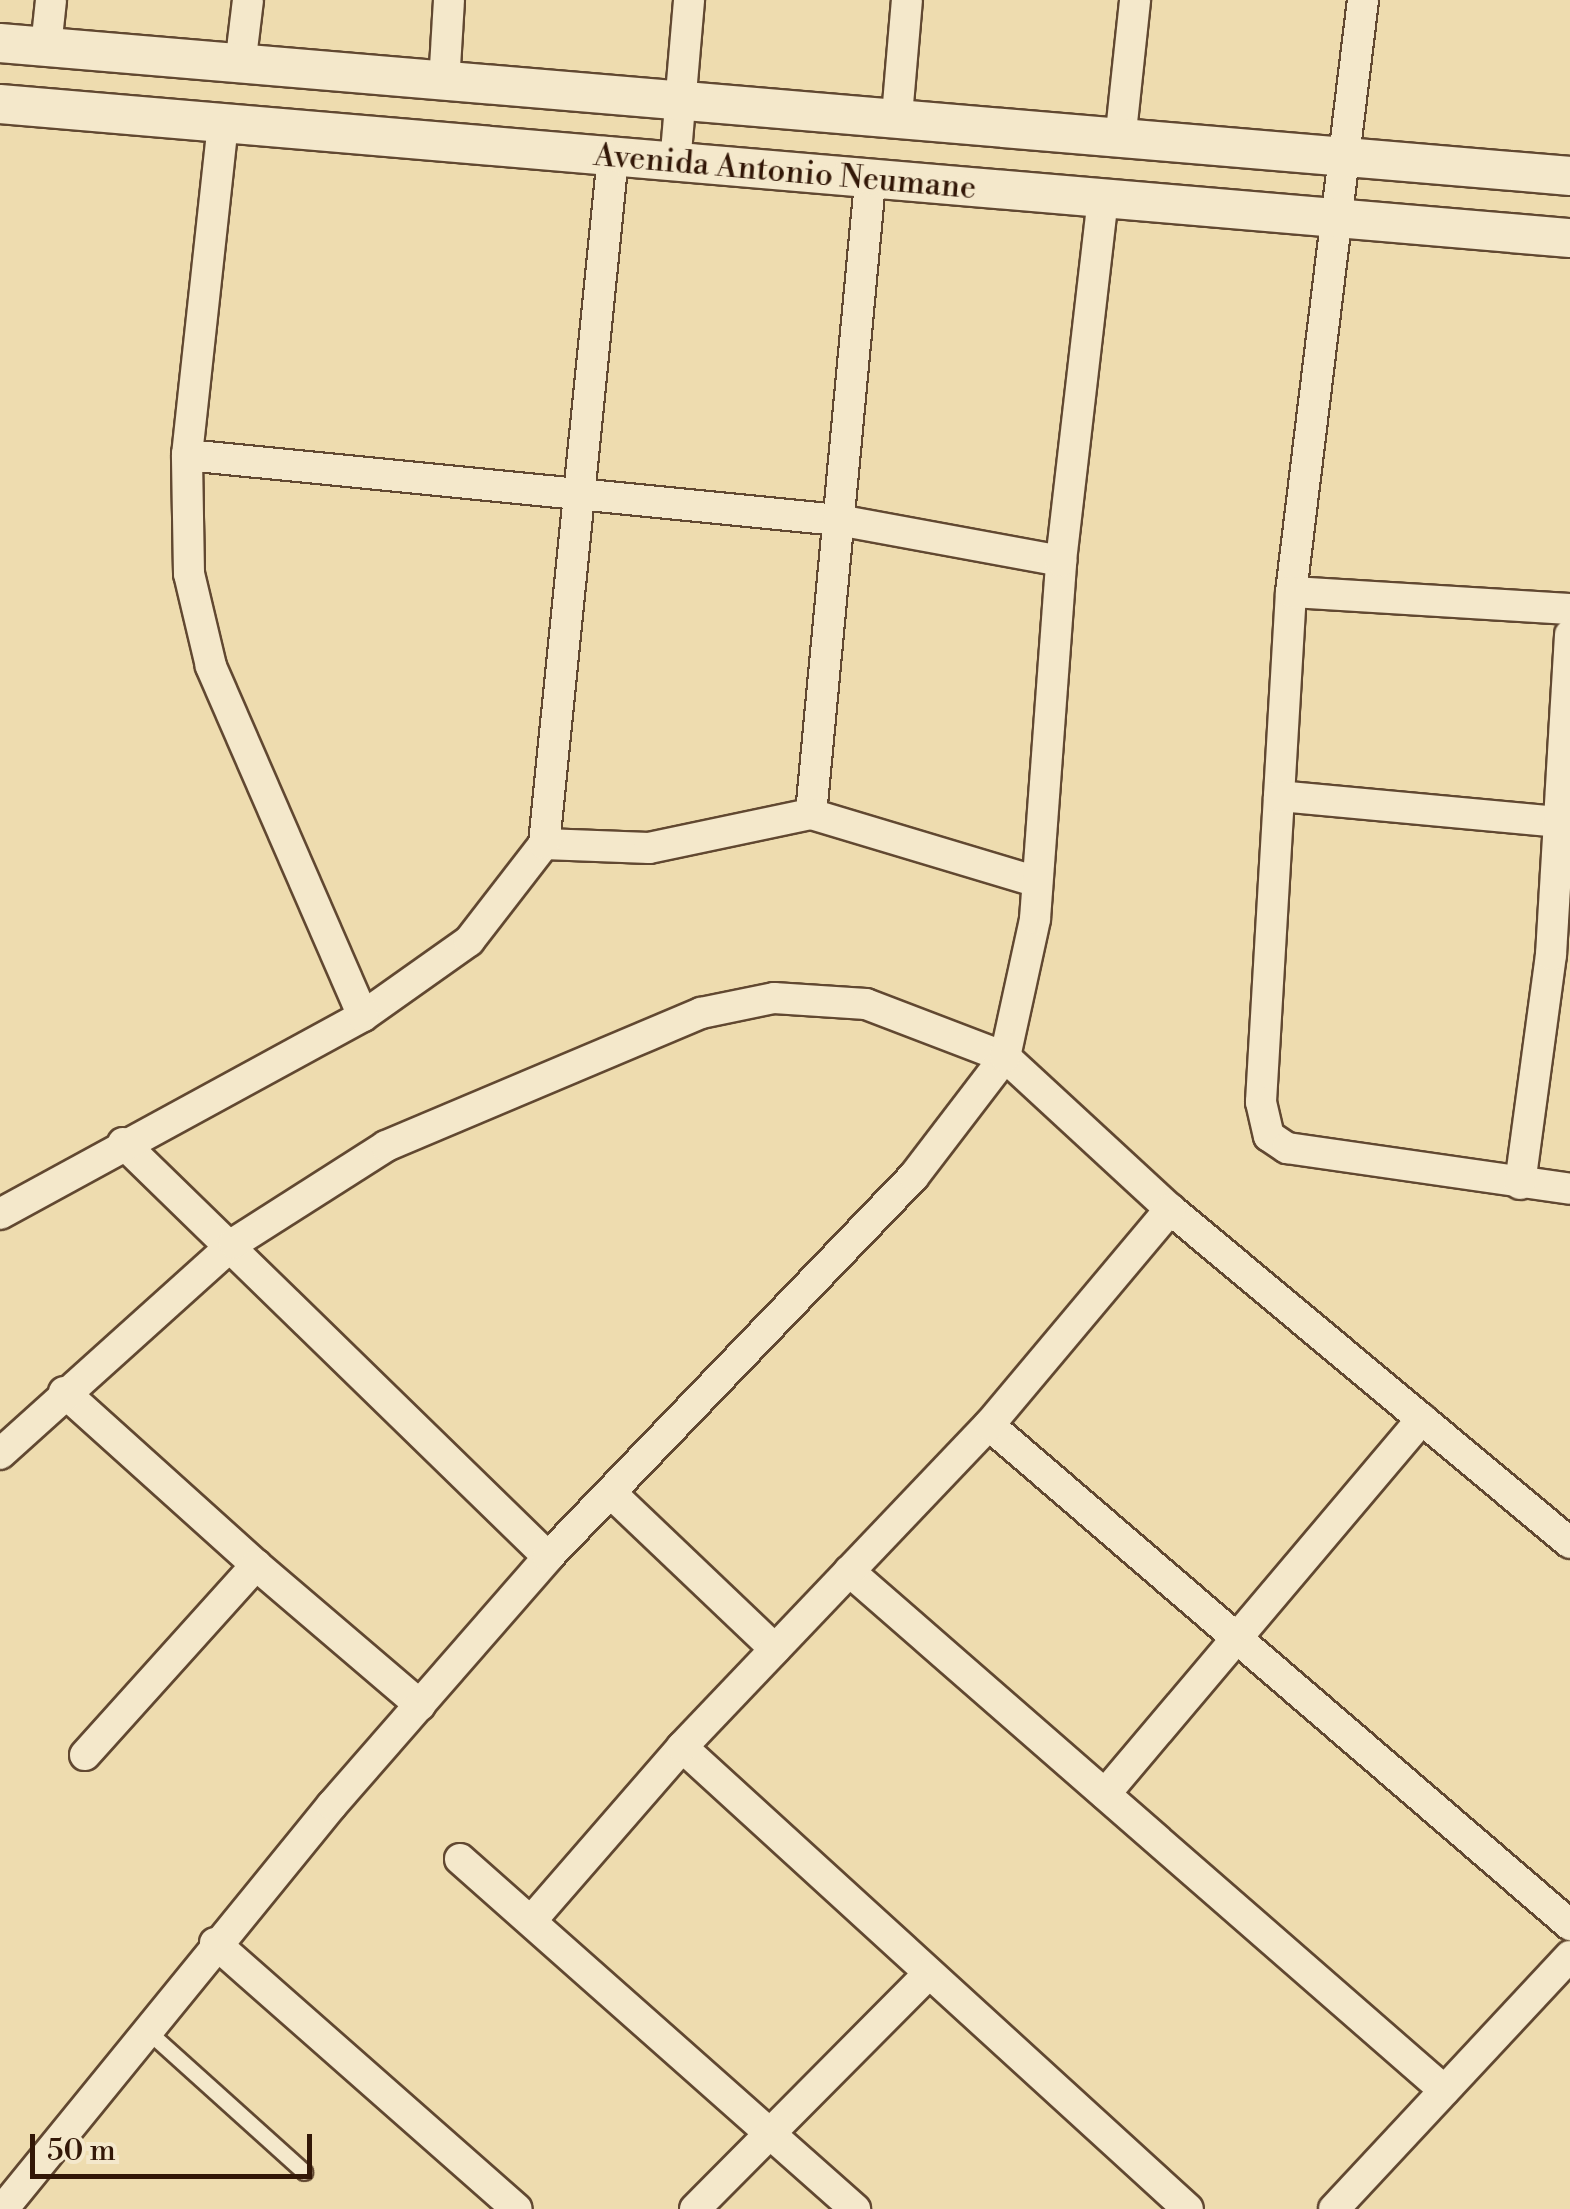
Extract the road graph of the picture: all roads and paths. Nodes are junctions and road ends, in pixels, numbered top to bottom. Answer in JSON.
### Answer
{"nodes":[{"id":1,"x":51,"y":0,"type":"edge"},
{"id":2,"x":248,"y":0,"type":"edge"},
{"id":3,"x":450,"y":0,"type":"edge"},
{"id":4,"x":689,"y":0,"type":"edge"},
{"id":5,"x":907,"y":0,"type":"edge"},
{"id":6,"x":1135,"y":0,"type":"edge"},
{"id":7,"x":1363,"y":0,"type":"edge"},
{"id":8,"x":0,"y":43,"type":"edge"},
{"id":9,"x":46,"y":47,"type":"junction"},
{"id":10,"x":240,"y":66,"type":"junction"},
{"id":11,"x":444,"y":84,"type":"junction"},
{"id":12,"x":0,"y":104,"type":"edge"},
{"id":13,"x":680,"y":105,"type":"junction"},
{"id":14,"x":897,"y":116,"type":"junction"},
{"id":15,"x":224,"y":124,"type":"junction"},
{"id":16,"x":1120,"y":132,"type":"junction"},
{"id":17,"x":1344,"y":155,"type":"junction"},
{"id":18,"x":613,"y":156,"type":"junction"},
{"id":19,"x":674,"y":164,"type":"junction"},
{"id":20,"x":1570,"y":176,"type":"edge"},
{"id":21,"x":870,"y":183,"type":"junction"},
{"id":22,"x":1102,"y":198,"type":"junction"},
{"id":23,"x":1337,"y":218,"type":"junction"},
{"id":24,"x":1570,"y":238,"type":"edge"},
{"id":25,"x":187,"y":455,"type":"junction"},
{"id":26,"x":578,"y":498,"type":"junction"},
{"id":27,"x":838,"y":520,"type":"junction"},
{"id":28,"x":1061,"y":561,"type":"junction"},
{"id":29,"x":1291,"y":592,"type":"junction"},
{"id":30,"x":1570,"y":608,"type":"edge"},
{"id":31,"x":1570,"y":635,"type":"edge"},
{"id":32,"x":1279,"y":796,"type":"junction"},
{"id":33,"x":811,"y":814,"type":"junction"},
{"id":34,"x":1559,"y":822,"type":"junction"},
{"id":35,"x":544,"y":844,"type":"junction"},
{"id":36,"x":1035,"y":881,"type":"junction"},
{"id":37,"x":1563,"y":890,"type":"edge"},
{"id":38,"x":363,"y":1016,"type":"junction"},
{"id":39,"x":1005,"y":1056,"type":"junction"},
{"id":40,"x":123,"y":1143,"type":"junction"},
{"id":41,"x":1520,"y":1184,"type":"junction"},
{"id":42,"x":1570,"y":1189,"type":"edge"},
{"id":43,"x":2,"y":1206,"type":"edge"},
{"id":44,"x":1170,"y":1209,"type":"junction"},
{"id":45,"x":234,"y":1243,"type":"junction"},
{"id":46,"x":64,"y":1392,"type":"junction"},
{"id":47,"x":1422,"y":1420,"type":"junction"},
{"id":48,"x":989,"y":1424,"type":"junction"},
{"id":49,"x":0,"y":1454,"type":"edge"},
{"id":50,"x":612,"y":1494,"type":"junction"},
{"id":51,"x":1570,"y":1543,"type":"edge"},
{"id":52,"x":548,"y":1557,"type":"junction"},
{"id":53,"x":256,"y":1566,"type":"junction"},
{"id":54,"x":849,"y":1572,"type":"junction"},
{"id":55,"x":1239,"y":1642,"type":"junction"},
{"id":56,"x":775,"y":1649,"type":"junction"},
{"id":57,"x":420,"y":1706,"type":"junction"},
{"id":58,"x":682,"y":1747,"type":"junction"},
{"id":59,"x":85,"y":1755,"type":"dead end"},
{"id":60,"x":1104,"y":1794,"type":"junction"},
{"id":61,"x":460,"y":1859,"type":"dead end"},
{"id":62,"x":531,"y":1921,"type":"junction"},
{"id":63,"x":1570,"y":1924,"type":"edge"},
{"id":64,"x":215,"y":1943,"type":"junction"},
{"id":65,"x":1570,"y":1956,"type":"edge"},
{"id":66,"x":929,"y":1972,"type":"junction"},
{"id":67,"x":151,"y":2034,"type":"junction"},
{"id":68,"x":1444,"y":2090,"type":"junction"},
{"id":69,"x":768,"y":2131,"type":"junction"},
{"id":70,"x":304,"y":2172,"type":"dead end"},
{"id":71,"x":3,"y":2209,"type":"edge"},
{"id":72,"x":517,"y":2209,"type":"edge"},
{"id":73,"x":695,"y":2209,"type":"edge"},
{"id":74,"x":856,"y":2209,"type":"edge"},
{"id":75,"x":1188,"y":2209,"type":"edge"},
{"id":76,"x":1334,"y":2209,"type":"edge"}],
"edges":[{"from":1,"to":9,"type":"street"},
{"from":2,"to":10,"type":"street"},
{"from":3,"to":11,"type":"street"},
{"from":4,"to":13,"type":"street"},
{"from":5,"to":14,"type":"street"},
{"from":6,"to":16,"type":"street"},
{"from":7,"to":17,"type":"street"},
{"from":8,"to":9,"type":"street","name":"Avenida Antonio Neumane"},
{"from":9,"to":10,"type":"street","name":"Avenida Antonio Neumane"},
{"from":10,"to":11,"type":"street","name":"Avenida Antonio Neumane"},
{"from":11,"to":13,"type":"street","name":"Avenida Antonio Neumane"},
{"from":12,"to":15,"type":"street","name":"Avenida Antonio Neumane"},
{"from":13,"to":14,"type":"street","name":"Avenida Antonio Neumane"},
{"from":13,"to":19,"type":"street"},
{"from":14,"to":16,"type":"street","name":"Avenida Antonio Neumane"},
{"from":15,"to":18,"type":"street","name":"Avenida Antonio Neumane"},
{"from":15,"to":25,"type":"street"},
{"from":16,"to":17,"type":"street","name":"Avenida Antonio Neumane"},
{"from":17,"to":20,"type":"street","name":"Avenida Antonio Neumane"},
{"from":17,"to":23,"type":"street"},
{"from":18,"to":19,"type":"street","name":"Avenida Antonio Neumane"},
{"from":18,"to":26,"type":"street"},
{"from":19,"to":21,"type":"street","name":"Avenida Antonio Neumane"},
{"from":21,"to":22,"type":"street","name":"Avenida Antonio Neumane"},
{"from":21,"to":27,"type":"street"},
{"from":22,"to":23,"type":"street","name":"Avenida Antonio Neumane"},
{"from":22,"to":28,"type":"street"},
{"from":23,"to":24,"type":"street","name":"Avenida Antonio Neumane"},
{"from":23,"to":29,"type":"street"},
{"from":25,"to":26,"type":"street"},
{"from":25,"to":38,"type":"street"},
{"from":26,"to":27,"type":"street"},
{"from":26,"to":35,"type":"street"},
{"from":27,"to":28,"type":"street"},
{"from":27,"to":33,"type":"street"},
{"from":28,"to":36,"type":"street"},
{"from":29,"to":30,"type":"street"},
{"from":29,"to":32,"type":"street"},
{"from":31,"to":34,"type":"street"},
{"from":32,"to":34,"type":"street"},
{"from":32,"to":41,"type":"street"},
{"from":33,"to":35,"type":"street"},
{"from":33,"to":36,"type":"street"},
{"from":34,"to":37,"type":"street"},
{"from":35,"to":38,"type":"street"},
{"from":36,"to":39,"type":"street"},
{"from":37,"to":41,"type":"street"},
{"from":38,"to":40,"type":"street"},
{"from":39,"to":44,"type":"street"},
{"from":39,"to":45,"type":"street"},
{"from":39,"to":50,"type":"street"},
{"from":40,"to":43,"type":"street"},
{"from":40,"to":45,"type":"street"},
{"from":41,"to":42,"type":"street"},
{"from":44,"to":47,"type":"street"},
{"from":44,"to":48,"type":"street"},
{"from":45,"to":46,"type":"street"},
{"from":45,"to":52,"type":"street"},
{"from":46,"to":49,"type":"street"},
{"from":46,"to":53,"type":"street"},
{"from":47,"to":51,"type":"street"},
{"from":47,"to":55,"type":"street"},
{"from":48,"to":54,"type":"street"},
{"from":48,"to":55,"type":"street"},
{"from":50,"to":52,"type":"street"},
{"from":50,"to":56,"type":"street"},
{"from":52,"to":57,"type":"street"},
{"from":53,"to":57,"type":"street"},
{"from":53,"to":59,"type":"street"},
{"from":54,"to":56,"type":"street"},
{"from":54,"to":60,"type":"street"},
{"from":55,"to":60,"type":"street"},
{"from":55,"to":63,"type":"street"},
{"from":56,"to":58,"type":"street"},
{"from":57,"to":64,"type":"street"},
{"from":58,"to":62,"type":"street"},
{"from":58,"to":66,"type":"street"},
{"from":60,"to":68,"type":"street"},
{"from":61,"to":62,"type":"street"},
{"from":62,"to":69,"type":"street"},
{"from":64,"to":67,"type":"street"},
{"from":64,"to":72,"type":"street"},
{"from":65,"to":68,"type":"street"},
{"from":66,"to":69,"type":"street"},
{"from":66,"to":75,"type":"street"},
{"from":67,"to":70,"type":"lane"},
{"from":67,"to":71,"type":"street"},
{"from":68,"to":76,"type":"street"},
{"from":69,"to":73,"type":"street"},
{"from":69,"to":74,"type":"street"}]}
